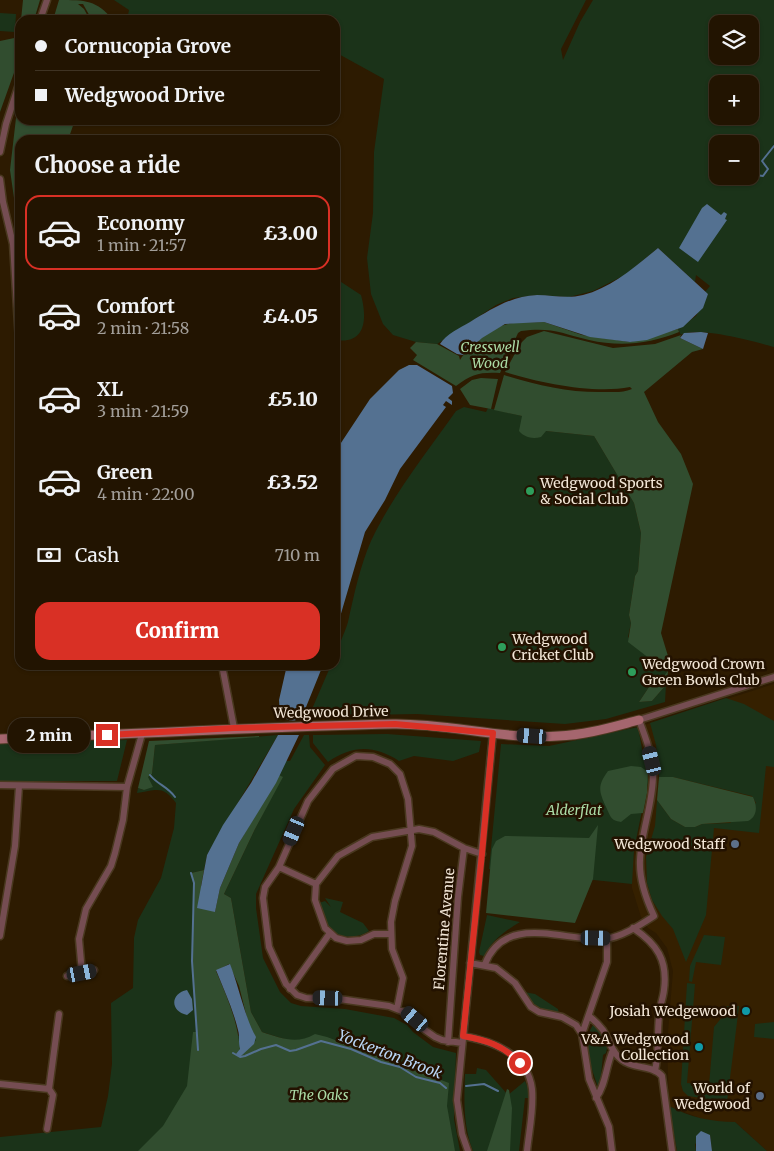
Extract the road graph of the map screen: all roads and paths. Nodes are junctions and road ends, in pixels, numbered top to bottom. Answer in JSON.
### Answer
{"nodes":[{"id":1,"x":47,"y":0,"type":"edge"},
{"id":2,"x":42,"y":15,"type":"edge"},
{"id":3,"x":15,"y":96,"type":"edge"},
{"id":4,"x":0,"y":152,"type":"edge"},
{"id":5,"x":0,"y":179,"type":"edge"},
{"id":6,"x":15,"y":276,"type":"edge"},
{"id":7,"x":223,"y":670,"type":"edge"},
{"id":8,"x":774,"y":677,"type":"edge"},
{"id":9,"x":639,"y":720,"type":"junction"},
{"id":10,"x":234,"y":728,"type":"junction"},
{"id":11,"x":493,"y":733,"type":"junction"},
{"id":12,"x":142,"y":734,"type":"junction"},
{"id":13,"x":0,"y":739,"type":"edge"},
{"id":14,"x":0,"y":785,"type":"edge"},
{"id":15,"x":19,"y":786,"type":"junction"},
{"id":16,"x":127,"y":787,"type":"junction"},
{"id":17,"x":412,"y":830,"type":"junction"},
{"id":18,"x":464,"y":848,"type":"junction"},
{"id":19,"x":482,"y":854,"type":"junction"},
{"id":20,"x":279,"y":867,"type":"junction"},
{"id":21,"x":316,"y":884,"type":"junction"},
{"id":22,"x":634,"y":928,"type":"junction"},
{"id":23,"x":330,"y":933,"type":"junction"},
{"id":24,"x":391,"y":934,"type":"junction"},
{"id":25,"x":0,"y":936,"type":"edge"},
{"id":26,"x":607,"y":938,"type":"junction"},
{"id":27,"x":470,"y":963,"type":"junction"},
{"id":28,"x":485,"y":964,"type":"junction"},
{"id":29,"x":94,"y":970,"type":"dead end"},
{"id":30,"x":82,"y":973,"type":"junction"},
{"id":31,"x":67,"y":976,"type":"dead end"},
{"id":32,"x":290,"y":989,"type":"junction"},
{"id":33,"x":397,"y":1009,"type":"junction"},
{"id":34,"x":59,"y":1014,"type":"dead end"},
{"id":35,"x":589,"y":1016,"type":"junction"},
{"id":36,"x":582,"y":1034,"type":"junction"},
{"id":37,"x":463,"y":1036,"type":"junction"},
{"id":38,"x":448,"y":1042,"type":"junction"},
{"id":39,"x":462,"y":1043,"type":"junction"},
{"id":40,"x":613,"y":1050,"type":"junction"},
{"id":41,"x":655,"y":1071,"type":"junction"},
{"id":42,"x":0,"y":1084,"type":"edge"},
{"id":43,"x":49,"y":1089,"type":"junction"},
{"id":44,"x":596,"y":1098,"type":"junction"},
{"id":45,"x":47,"y":1128,"type":"dead end"},
{"id":46,"x":468,"y":1151,"type":"edge"},
{"id":47,"x":527,"y":1151,"type":"edge"},
{"id":48,"x":612,"y":1151,"type":"edge"},
{"id":49,"x":672,"y":1151,"type":"edge"}],
"edges":[{"from":1,"to":2,"type":"street"},
{"from":3,"to":4,"type":"street"},
{"from":5,"to":6,"type":"street"},
{"from":7,"to":10,"type":"street"},
{"from":8,"to":9,"type":"street","name":"Wedgwood Drive"},
{"from":9,"to":11,"type":"street","name":"Wedgwood Drive"},
{"from":9,"to":22,"type":"street"},
{"from":10,"to":11,"type":"street","name":"Wedgwood Drive"},
{"from":10,"to":12,"type":"street","name":"Wedgwood Drive"},
{"from":11,"to":19,"type":"street"},
{"from":12,"to":13,"type":"street","name":"Wedgwood Drive"},
{"from":12,"to":16,"type":"street"},
{"from":14,"to":15,"type":"street"},
{"from":15,"to":16,"type":"street"},
{"from":15,"to":25,"type":"street"},
{"from":16,"to":30,"type":"street"},
{"from":17,"to":18,"type":"street"},
{"from":17,"to":20,"type":"street"},
{"from":17,"to":21,"type":"street"},
{"from":17,"to":24,"type":"street"},
{"from":18,"to":19,"type":"street"},
{"from":18,"to":38,"type":"street","name":"Florentine Avenue"},
{"from":19,"to":27,"type":"street"},
{"from":20,"to":21,"type":"street"},
{"from":20,"to":32,"type":"street"},
{"from":21,"to":23,"type":"street"},
{"from":22,"to":26,"type":"street"},
{"from":22,"to":41,"type":"street"},
{"from":23,"to":24,"type":"street"},
{"from":23,"to":32,"type":"street"},
{"from":24,"to":33,"type":"street"},
{"from":26,"to":28,"type":"street"},
{"from":26,"to":35,"type":"street"},
{"from":27,"to":28,"type":"street"},
{"from":27,"to":37,"type":"street"},
{"from":28,"to":36,"type":"street"},
{"from":29,"to":30,"type":"street"},
{"from":30,"to":31,"type":"street"},
{"from":32,"to":33,"type":"street"},
{"from":33,"to":38,"type":"street"},
{"from":34,"to":43,"type":"street"},
{"from":35,"to":36,"type":"street"},
{"from":35,"to":40,"type":"street"},
{"from":36,"to":44,"type":"street"},
{"from":37,"to":39,"type":"street"},
{"from":37,"to":47,"type":"street"},
{"from":38,"to":39,"type":"street"},
{"from":39,"to":46,"type":"street"},
{"from":40,"to":41,"type":"street"},
{"from":40,"to":44,"type":"street"},
{"from":41,"to":49,"type":"street"},
{"from":42,"to":43,"type":"street"},
{"from":43,"to":45,"type":"street"},
{"from":44,"to":48,"type":"street"}]}
